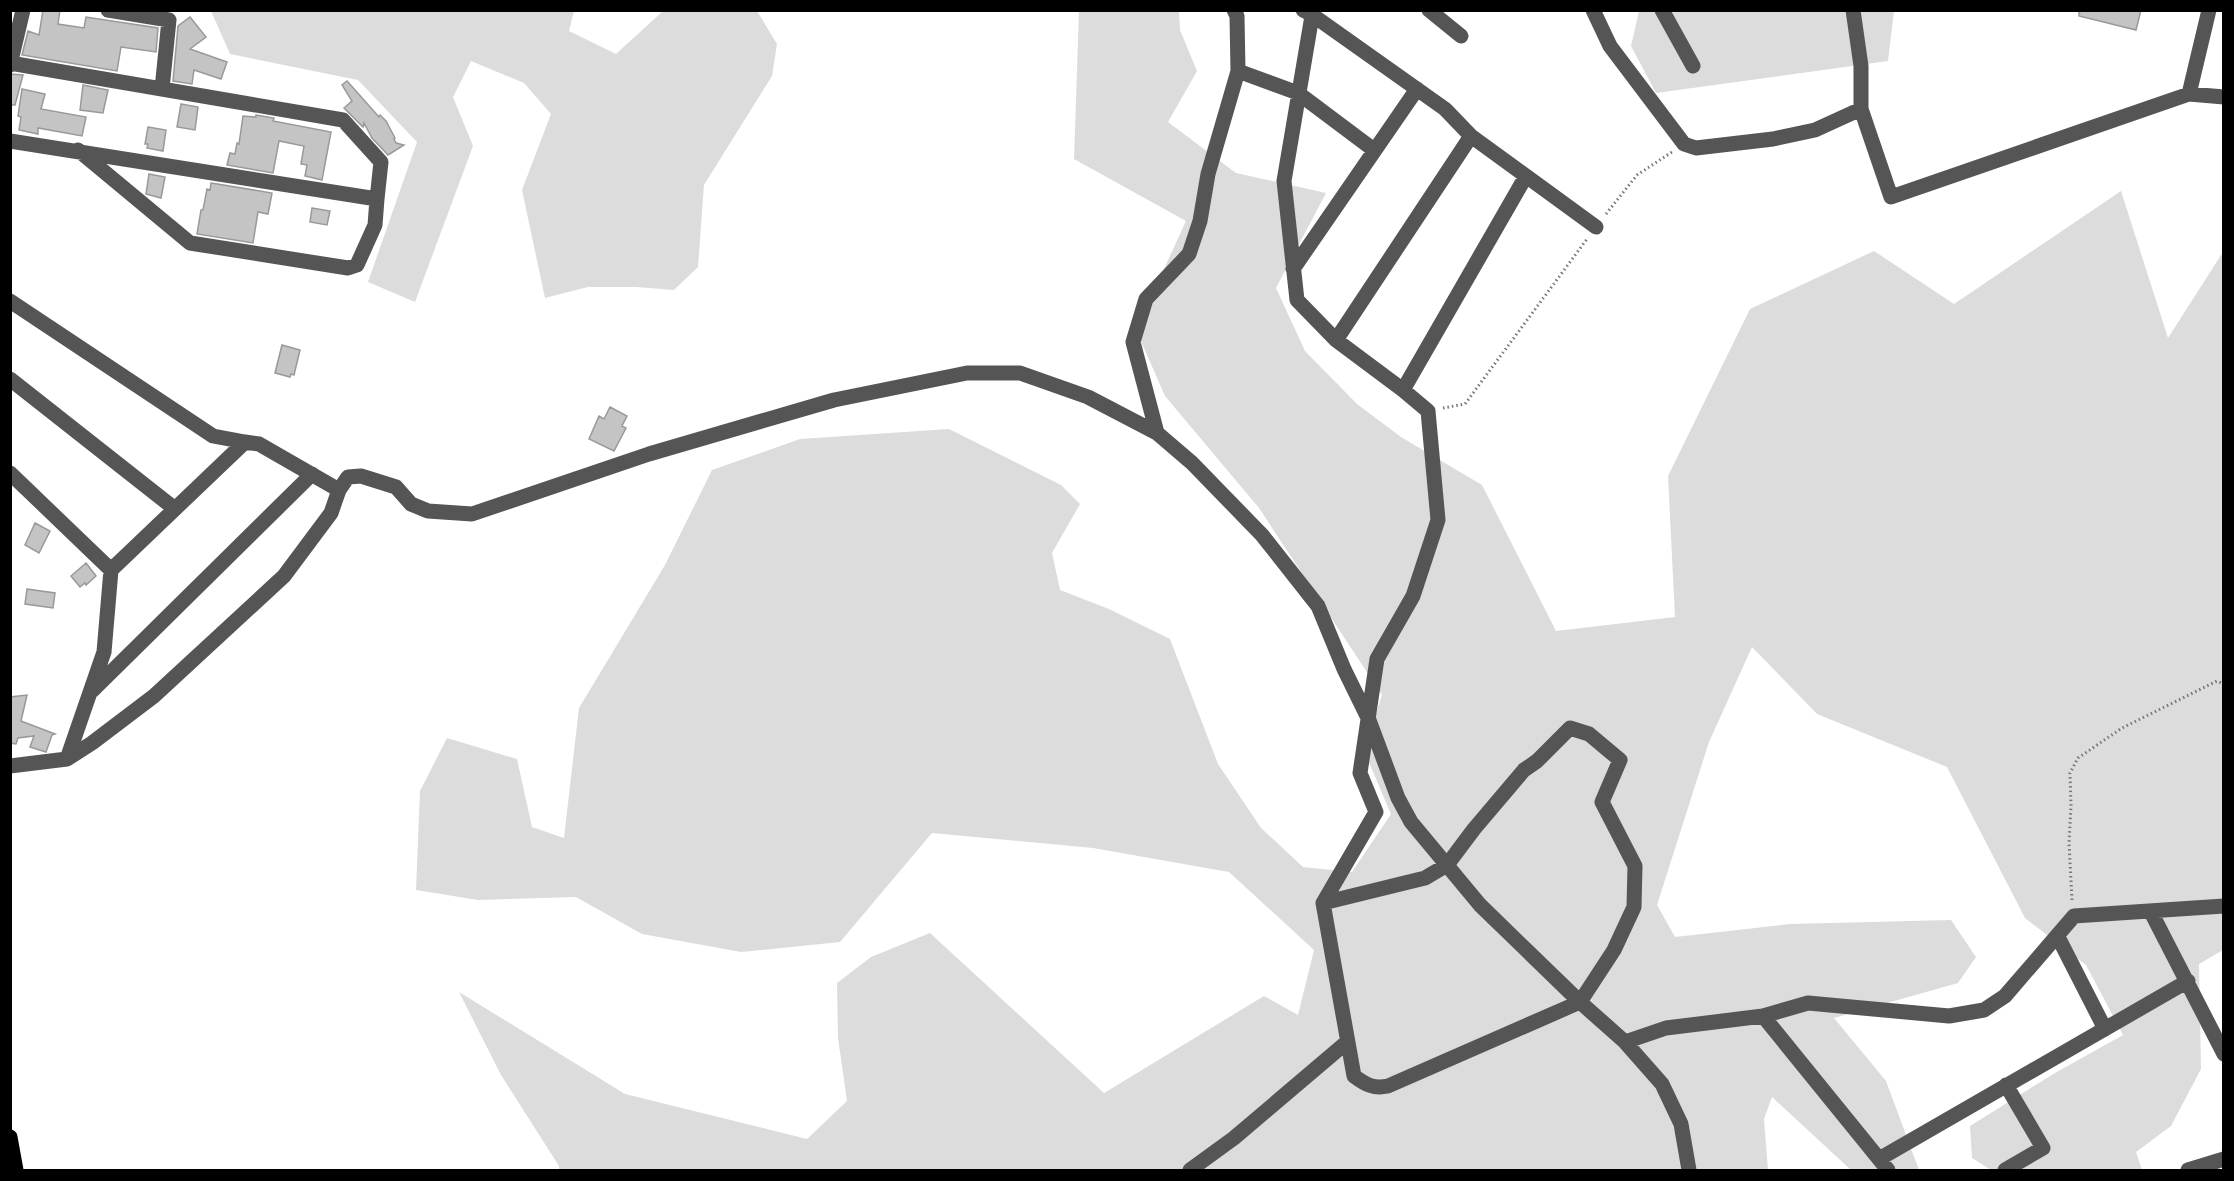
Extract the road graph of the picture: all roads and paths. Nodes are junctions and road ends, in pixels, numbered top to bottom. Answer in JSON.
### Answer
{"nodes":[{"id":1,"x":23,"y":10,"type":"edge"},
{"id":2,"x":108,"y":10,"type":"edge"},
{"id":3,"x":1234,"y":10,"type":"edge"},
{"id":4,"x":1429,"y":10,"type":"edge"},
{"id":5,"x":1593,"y":10,"type":"edge"},
{"id":6,"x":1662,"y":10,"type":"edge"},
{"id":7,"x":1853,"y":10,"type":"edge"},
{"id":8,"x":2209,"y":10,"type":"edge"},
{"id":9,"x":1309,"y":12,"type":"edge"},
{"id":10,"x":1461,"y":36,"type":"dead end"},
{"id":11,"x":11,"y":64,"type":"edge"},
{"id":12,"x":1693,"y":66,"type":"dead end"},
{"id":13,"x":1238,"y":71,"type":"junction"},
{"id":14,"x":1417,"y":88,"type":"junction"},
{"id":15,"x":162,"y":89,"type":"junction"},
{"id":16,"x":1298,"y":93,"type":"junction"},
{"id":17,"x":2189,"y":94,"type":"junction"},
{"id":18,"x":2223,"y":97,"type":"edge"},
{"id":19,"x":1861,"y":109,"type":"junction"},
{"id":20,"x":1471,"y":136,"type":"junction"},
{"id":21,"x":10,"y":141,"type":"edge"},
{"id":22,"x":1684,"y":144,"type":"junction"},
{"id":23,"x":78,"y":150,"type":"junction"},
{"id":24,"x":1374,"y":150,"type":"junction"},
{"id":25,"x":1526,"y":176,"type":"junction"},
{"id":26,"x":377,"y":199,"type":"junction"},
{"id":27,"x":1596,"y":227,"type":"junction"},
{"id":28,"x":1293,"y":269,"type":"junction"},
{"id":29,"x":10,"y":301,"type":"edge"},
{"id":30,"x":1336,"y":340,"type":"junction"},
{"id":31,"x":10,"y":379,"type":"edge"},
{"id":32,"x":1403,"y":390,"type":"junction"},
{"id":33,"x":1428,"y":411,"type":"junction"},
{"id":34,"x":1157,"y":433,"type":"junction"},
{"id":35,"x":245,"y":442,"type":"junction"},
{"id":36,"x":10,"y":473,"type":"edge"},
{"id":37,"x":312,"y":474,"type":"junction"},
{"id":38,"x":339,"y":490,"type":"junction"},
{"id":39,"x":175,"y":509,"type":"junction"},
{"id":40,"x":111,"y":570,"type":"junction"},
{"id":41,"x":2223,"y":684,"type":"edge"},
{"id":42,"x":89,"y":694,"type":"junction"},
{"id":43,"x":1369,"y":720,"type":"junction"},
{"id":44,"x":66,"y":759,"type":"junction"},
{"id":45,"x":10,"y":766,"type":"edge"},
{"id":46,"x":1447,"y":865,"type":"junction"},
{"id":47,"x":1323,"y":903,"type":"junction"},
{"id":48,"x":2223,"y":906,"type":"edge"},
{"id":49,"x":2151,"y":912,"type":"junction"},
{"id":50,"x":2074,"y":916,"type":"junction"},
{"id":51,"x":2058,"y":937,"type":"junction"},
{"id":52,"x":2188,"y":981,"type":"junction"},
{"id":53,"x":1580,"y":1002,"type":"junction"},
{"id":54,"x":1763,"y":1016,"type":"junction"},
{"id":55,"x":2105,"y":1029,"type":"junction"},
{"id":56,"x":1347,"y":1042,"type":"junction"},
{"id":57,"x":1625,"y":1042,"type":"junction"},
{"id":58,"x":2223,"y":1054,"type":"edge"},
{"id":59,"x":2006,"y":1085,"type":"junction"},
{"id":60,"x":10,"y":1137,"type":"edge"},
{"id":61,"x":2223,"y":1159,"type":"edge"},
{"id":62,"x":1883,"y":1165,"type":"edge"},
{"id":63,"x":16,"y":1170,"type":"edge"},
{"id":64,"x":1190,"y":1170,"type":"edge"},
{"id":65,"x":1689,"y":1170,"type":"edge"},
{"id":66,"x":2005,"y":1170,"type":"edge"},
{"id":67,"x":2188,"y":1170,"type":"edge"}],
"edges":[{"from":1,"to":11,"type":"street"},
{"from":2,"to":15,"type":"street"},
{"from":3,"to":13,"type":"street"},
{"from":4,"to":10,"type":"street"},
{"from":5,"to":22,"type":"street"},
{"from":6,"to":12,"type":"street"},
{"from":7,"to":19,"type":"street"},
{"from":8,"to":17,"type":"street"},
{"from":9,"to":14,"type":"street"},
{"from":9,"to":16,"type":"street"},
{"from":11,"to":15,"type":"street"},
{"from":13,"to":16,"type":"street"},
{"from":13,"to":34,"type":"street"},
{"from":14,"to":20,"type":"street"},
{"from":14,"to":24,"type":"street"},
{"from":15,"to":26,"type":"street"},
{"from":16,"to":24,"type":"street"},
{"from":16,"to":28,"type":"street"},
{"from":17,"to":18,"type":"street"},
{"from":17,"to":19,"type":"street"},
{"from":19,"to":22,"type":"street"},
{"from":20,"to":25,"type":"street"},
{"from":20,"to":30,"type":"street"},
{"from":21,"to":23,"type":"street"},
{"from":22,"to":27,"type":"path"},
{"from":23,"to":26,"type":"street"},
{"from":23,"to":26,"type":"street"},
{"from":24,"to":28,"type":"street"},
{"from":25,"to":27,"type":"street"},
{"from":25,"to":32,"type":"street"},
{"from":27,"to":33,"type":"path"},
{"from":28,"to":30,"type":"street"},
{"from":29,"to":35,"type":"street"},
{"from":30,"to":32,"type":"street"},
{"from":31,"to":39,"type":"street"},
{"from":32,"to":33,"type":"street"},
{"from":33,"to":43,"type":"street"},
{"from":34,"to":38,"type":"street"},
{"from":34,"to":43,"type":"street"},
{"from":35,"to":37,"type":"street"},
{"from":35,"to":39,"type":"street"},
{"from":36,"to":40,"type":"street"},
{"from":37,"to":38,"type":"street"},
{"from":37,"to":42,"type":"street"},
{"from":38,"to":44,"type":"street"},
{"from":39,"to":40,"type":"street"},
{"from":40,"to":42,"type":"street"},
{"from":41,"to":50,"type":"path"},
{"from":42,"to":44,"type":"street"},
{"from":43,"to":46,"type":"street"},
{"from":43,"to":47,"type":"street"},
{"from":44,"to":45,"type":"street"},
{"from":46,"to":47,"type":"street"},
{"from":46,"to":53,"type":"street"},
{"from":46,"to":53,"type":"street"},
{"from":47,"to":56,"type":"street"},
{"from":48,"to":49,"type":"street"},
{"from":49,"to":50,"type":"street"},
{"from":49,"to":52,"type":"street"},
{"from":50,"to":51,"type":"street"},
{"from":51,"to":54,"type":"street"},
{"from":51,"to":55,"type":"street"},
{"from":52,"to":55,"type":"street"},
{"from":52,"to":58,"type":"street"},
{"from":53,"to":56,"type":"street"},
{"from":53,"to":57,"type":"street"},
{"from":54,"to":57,"type":"street"},
{"from":54,"to":62,"type":"street"},
{"from":55,"to":59,"type":"street"},
{"from":56,"to":64,"type":"street"},
{"from":57,"to":65,"type":"street"},
{"from":59,"to":62,"type":"street"},
{"from":59,"to":66,"type":"street"},
{"from":60,"to":63,"type":"main road"},
{"from":61,"to":67,"type":"street"}]}
